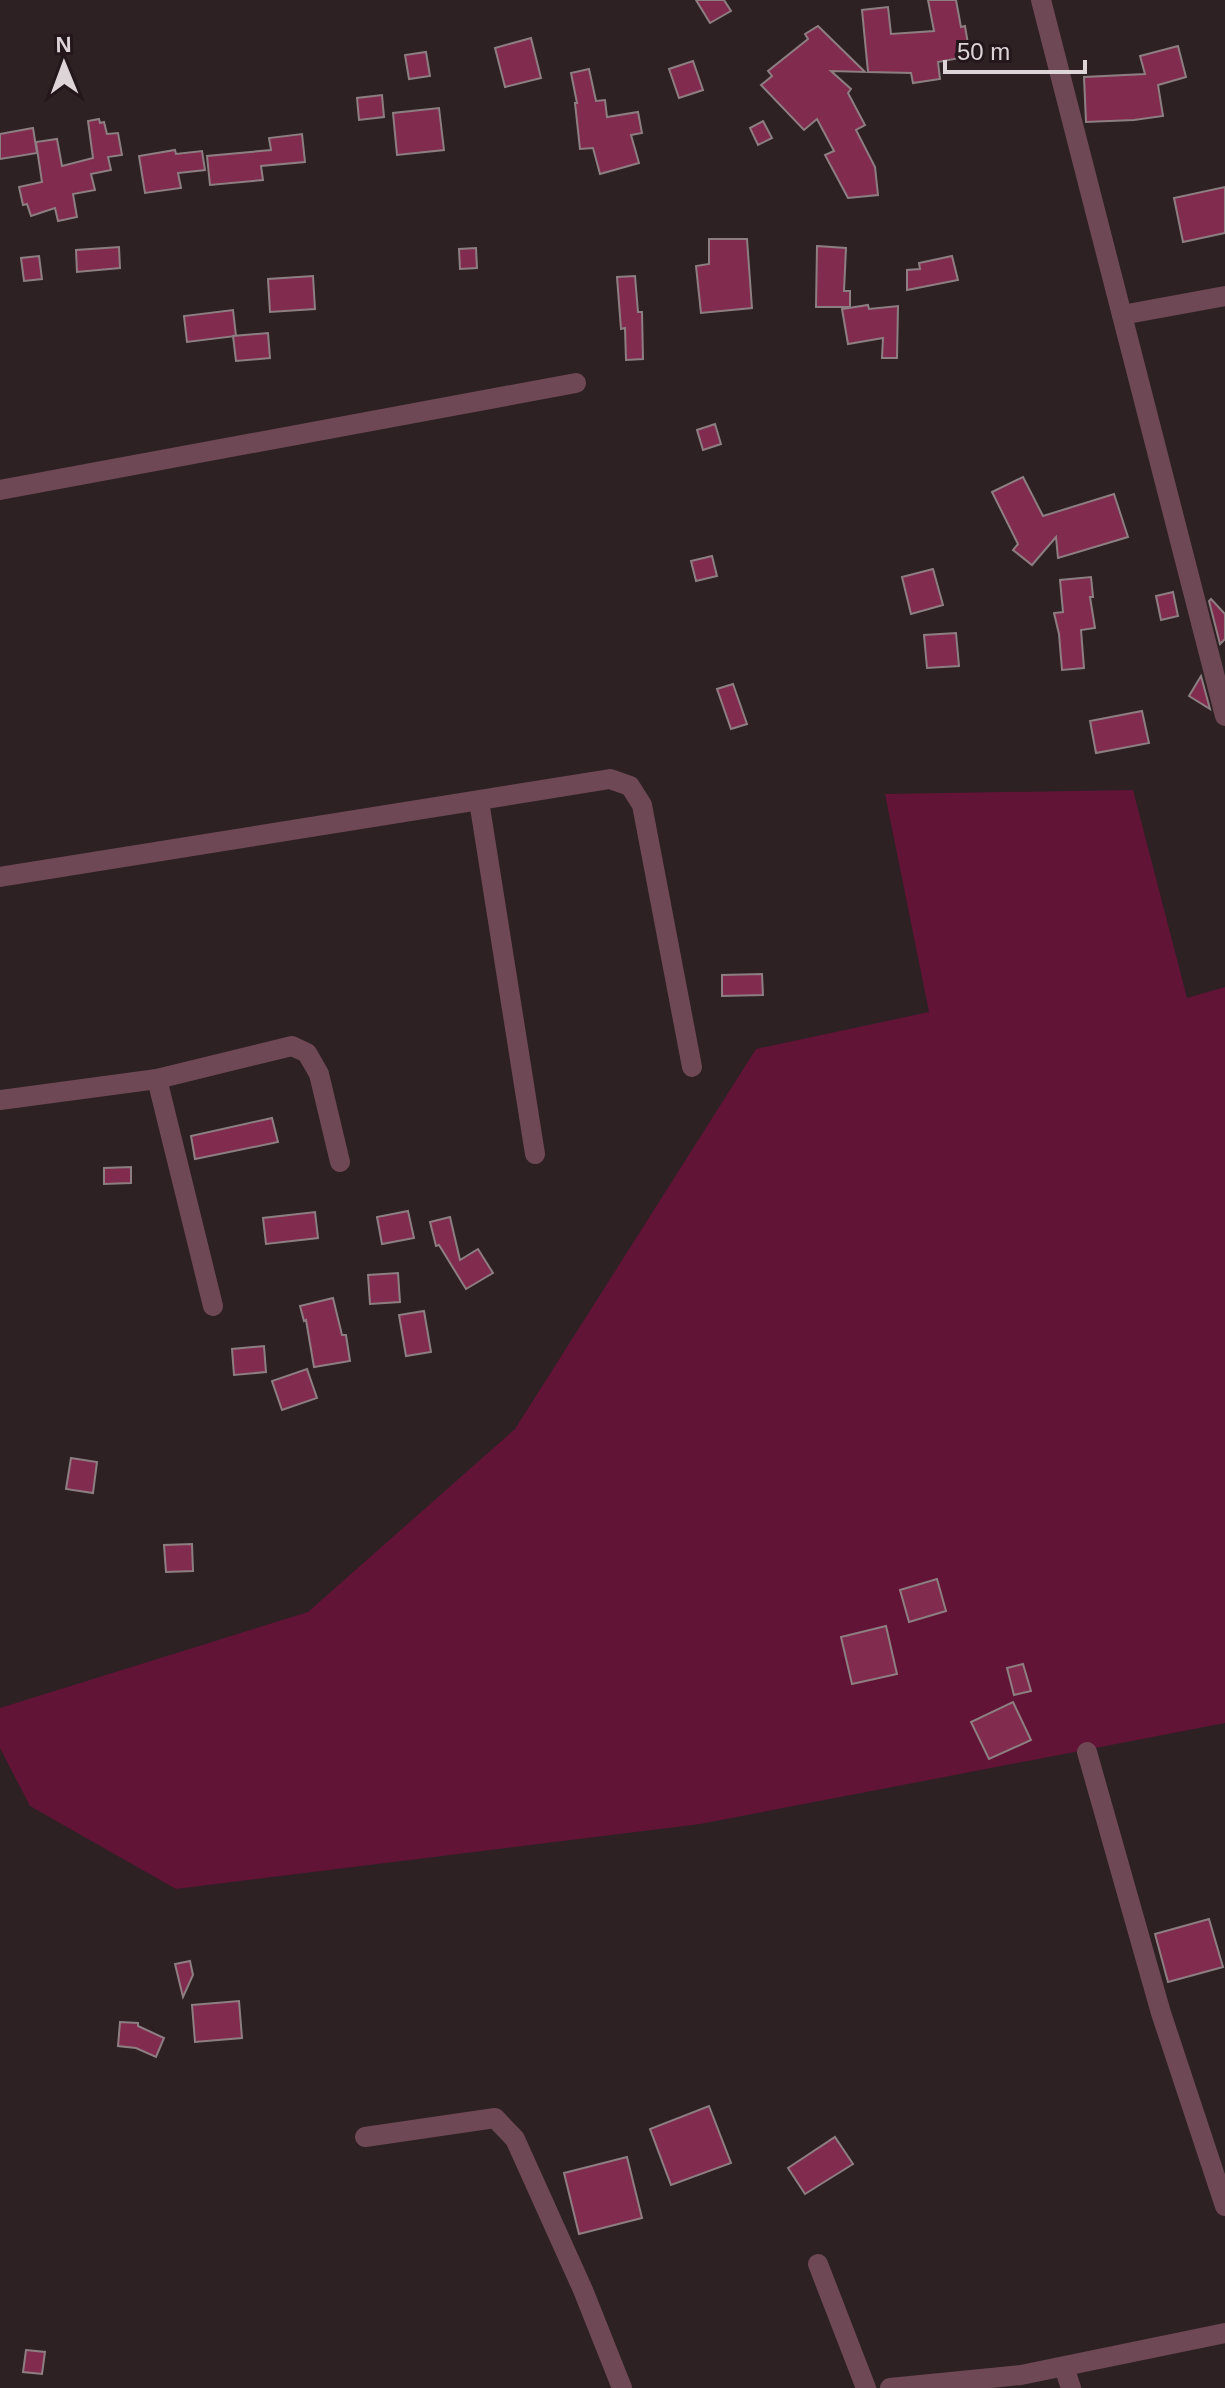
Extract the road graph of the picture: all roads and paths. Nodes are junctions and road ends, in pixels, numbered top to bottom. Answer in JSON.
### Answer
{"nodes":[{"id":1,"x":1041,"y":0,"type":"edge"},
{"id":2,"x":1225,"y":296,"type":"edge"},
{"id":3,"x":1122,"y":315,"type":"junction"},
{"id":4,"x":576,"y":383,"type":"dead end"},
{"id":5,"x":0,"y":490,"type":"edge"},
{"id":6,"x":1225,"y":716,"type":"edge"},
{"id":7,"x":479,"y":801,"type":"junction"},
{"id":8,"x":0,"y":877,"type":"edge"},
{"id":9,"x":692,"y":1067,"type":"dead end"},
{"id":10,"x":157,"y":1079,"type":"junction"},
{"id":11,"x":0,"y":1100,"type":"edge"},
{"id":12,"x":535,"y":1154,"type":"dead end"},
{"id":13,"x":340,"y":1162,"type":"dead end"},
{"id":14,"x":213,"y":1306,"type":"dead end"},
{"id":15,"x":1087,"y":1752,"type":"dead end"},
{"id":16,"x":365,"y":2137,"type":"dead end"},
{"id":17,"x":1225,"y":2206,"type":"edge"},
{"id":18,"x":818,"y":2264,"type":"dead end"},
{"id":19,"x":1225,"y":2333,"type":"edge"},
{"id":20,"x":1064,"y":2367,"type":"junction"},
{"id":21,"x":622,"y":2388,"type":"edge"},
{"id":22,"x":866,"y":2388,"type":"edge"},
{"id":23,"x":890,"y":2388,"type":"edge"},
{"id":24,"x":1071,"y":2388,"type":"edge"}],
"edges":[{"from":1,"to":3,"type":"street"},
{"from":2,"to":3,"type":"street"},
{"from":3,"to":6,"type":"street"},
{"from":4,"to":5,"type":"street"},
{"from":7,"to":8,"type":"street"},
{"from":7,"to":9,"type":"street"},
{"from":7,"to":12,"type":"street"},
{"from":10,"to":11,"type":"street"},
{"from":10,"to":13,"type":"street"},
{"from":10,"to":14,"type":"street"},
{"from":15,"to":17,"type":"street"},
{"from":16,"to":21,"type":"street"},
{"from":18,"to":22,"type":"street"},
{"from":19,"to":20,"type":"street"},
{"from":20,"to":23,"type":"street"},
{"from":20,"to":24,"type":"street"}]}
